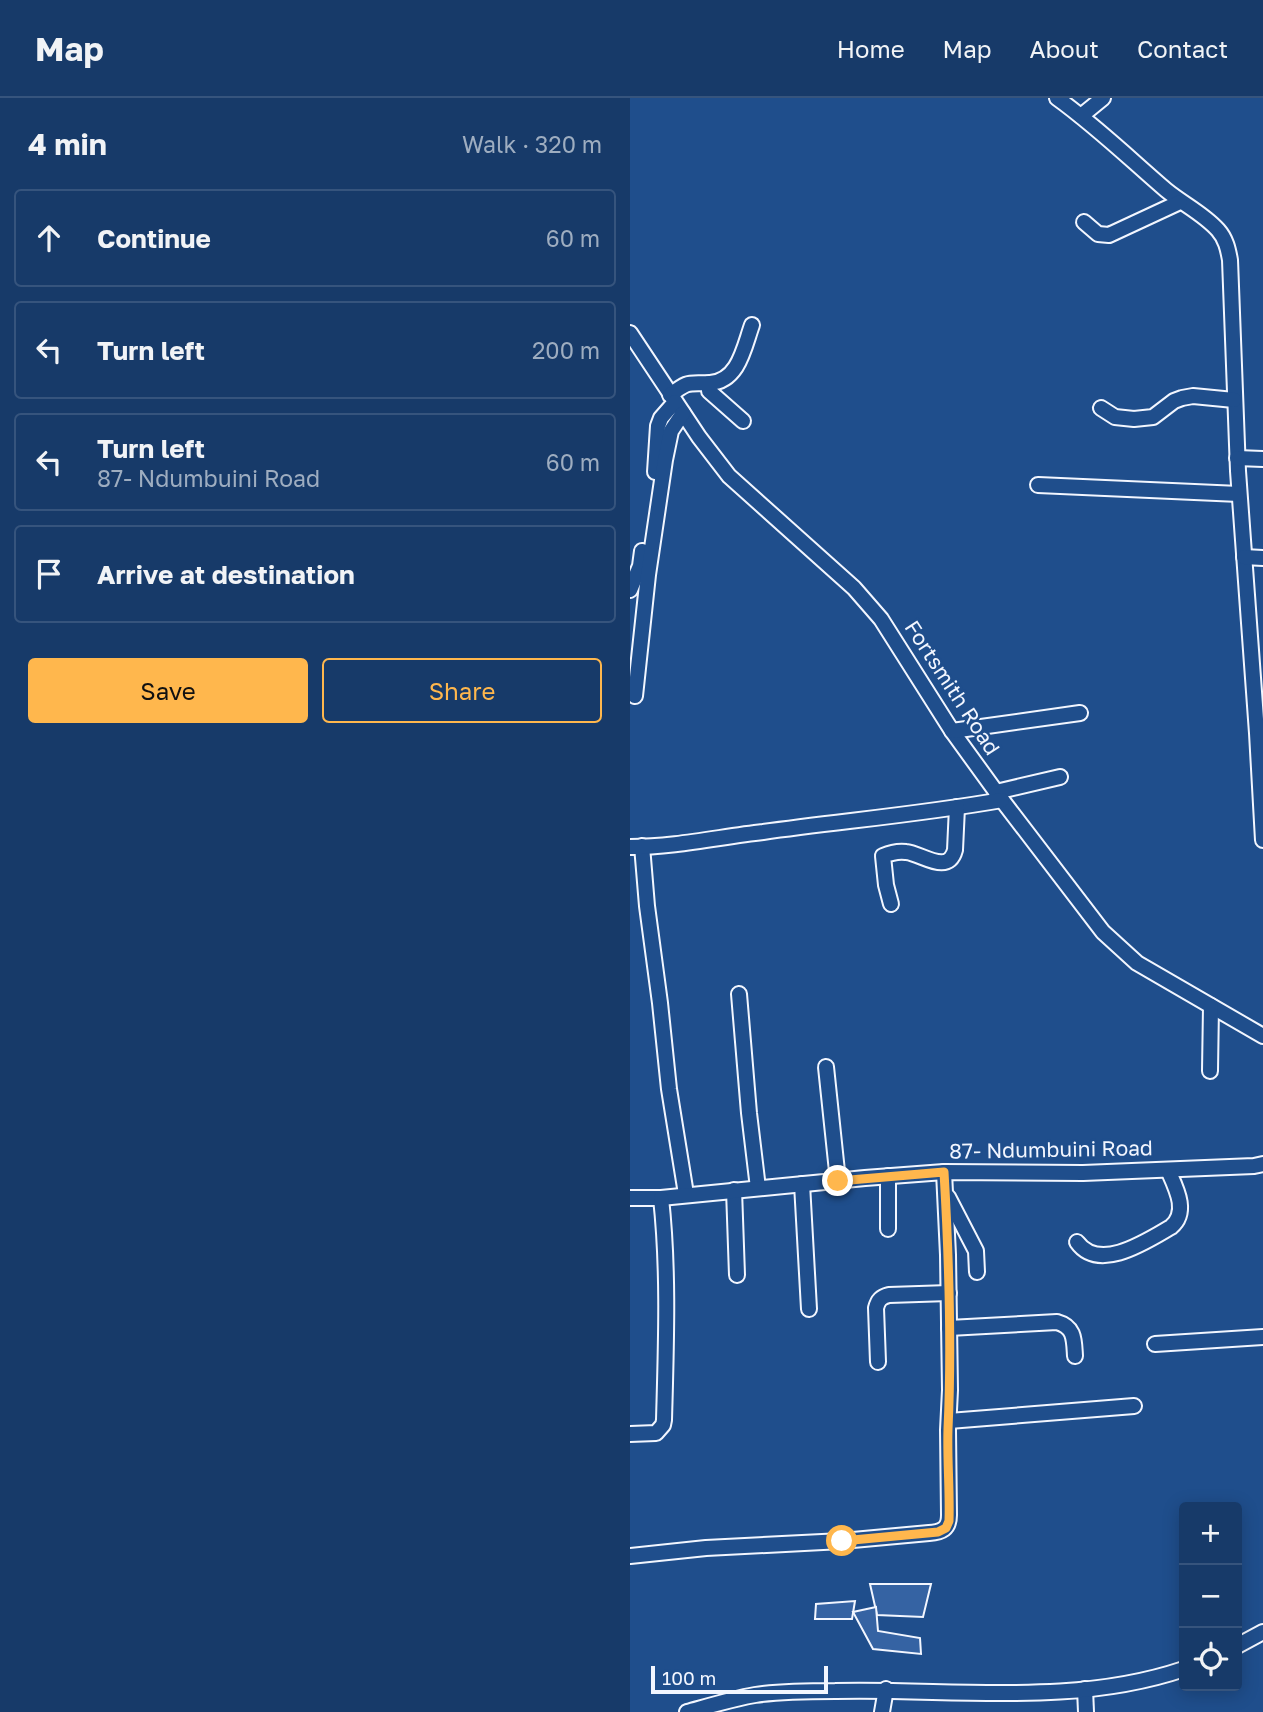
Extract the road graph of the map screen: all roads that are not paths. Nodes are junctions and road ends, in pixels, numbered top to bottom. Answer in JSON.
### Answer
{"nodes":[{"id":1,"x":1057,"y":98,"type":"edge"},
{"id":2,"x":1103,"y":98,"type":"edge"},
{"id":3,"x":1081,"y":116,"type":"junction"},
{"id":4,"x":1180,"y":202,"type":"junction"},
{"id":5,"x":1084,"y":222,"type":"dead end"},
{"id":6,"x":752,"y":325,"type":"dead end"},
{"id":7,"x":630,"y":333,"type":"edge"},
{"id":8,"x":709,"y":383,"type":"junction"},
{"id":9,"x":1234,"y":400,"type":"junction"},
{"id":10,"x":676,"y":403,"type":"junction"},
{"id":11,"x":1101,"y":408,"type":"dead end"},
{"id":12,"x":743,"y":421,"type":"dead end"},
{"id":13,"x":1237,"y":458,"type":"junction"},
{"id":14,"x":1263,"y":459,"type":"edge"},
{"id":15,"x":1038,"y":485,"type":"dead end"},
{"id":16,"x":1239,"y":494,"type":"junction"},
{"id":17,"x":1244,"y":557,"type":"junction"},
{"id":18,"x":1263,"y":558,"type":"edge"},
{"id":19,"x":630,"y":590,"type":"edge"},
{"id":20,"x":1257,"y":671,"type":"edge"},
{"id":21,"x":635,"y":696,"type":"dead end"},
{"id":22,"x":1080,"y":713,"type":"dead end"},
{"id":23,"x":952,"y":731,"type":"junction"},
{"id":24,"x":1060,"y":777,"type":"dead end"},
{"id":25,"x":999,"y":796,"type":"junction"},
{"id":26,"x":957,"y":807,"type":"junction"},
{"id":27,"x":1263,"y":840,"type":"edge"},
{"id":28,"x":636,"y":846,"type":"edge"},
{"id":29,"x":891,"y":904,"type":"dead end"},
{"id":30,"x":739,"y":994,"type":"dead end"},
{"id":31,"x":1211,"y":1006,"type":"junction"},
{"id":32,"x":1263,"y":1036,"type":"edge"},
{"id":33,"x":826,"y":1067,"type":"dead end"},
{"id":34,"x":1210,"y":1071,"type":"dead end"},
{"id":35,"x":1263,"y":1164,"type":"edge"},
{"id":36,"x":1168,"y":1170,"type":"junction"},
{"id":37,"x":944,"y":1172,"type":"junction"},
{"id":38,"x":888,"y":1176,"type":"junction"},
{"id":39,"x":838,"y":1181,"type":"junction"},
{"id":40,"x":802,"y":1184,"type":"junction"},
{"id":41,"x":758,"y":1188,"type":"junction"},
{"id":42,"x":734,"y":1190,"type":"junction"},
{"id":43,"x":946,"y":1193,"type":"junction"},
{"id":44,"x":686,"y":1194,"type":"junction"},
{"id":45,"x":630,"y":1198,"type":"edge"},
{"id":46,"x":661,"y":1198,"type":"junction"},
{"id":47,"x":888,"y":1228,"type":"dead end"},
{"id":48,"x":1077,"y":1242,"type":"dead end"},
{"id":49,"x":977,"y":1272,"type":"dead end"},
{"id":50,"x":737,"y":1275,"type":"dead end"},
{"id":51,"x":949,"y":1293,"type":"junction"},
{"id":52,"x":810,"y":1309,"type":"dead end"},
{"id":53,"x":949,"y":1328,"type":"junction"},
{"id":54,"x":1263,"y":1336,"type":"edge"},
{"id":55,"x":1155,"y":1344,"type":"dead end"},
{"id":56,"x":1075,"y":1356,"type":"dead end"},
{"id":57,"x":878,"y":1362,"type":"dead end"},
{"id":58,"x":1134,"y":1406,"type":"dead end"},
{"id":59,"x":949,"y":1421,"type":"junction"},
{"id":60,"x":630,"y":1434,"type":"edge"},
{"id":61,"x":630,"y":1556,"type":"edge"},
{"id":62,"x":1263,"y":1632,"type":"edge"},
{"id":63,"x":1242,"y":1643,"type":"edge"},
{"id":64,"x":1179,"y":1670,"type":"edge"},
{"id":65,"x":886,"y":1689,"type":"junction"},
{"id":66,"x":1085,"y":1689,"type":"junction"},
{"id":67,"x":755,"y":1695,"type":"junction"},
{"id":68,"x":687,"y":1712,"type":"edge"},
{"id":69,"x":752,"y":1712,"type":"edge"},
{"id":70,"x":882,"y":1712,"type":"edge"},
{"id":71,"x":1086,"y":1712,"type":"edge"}],
"edges":[{"from":1,"to":3,"type":"street"},
{"from":2,"to":3,"type":"street"},
{"from":3,"to":4,"type":"street"},
{"from":4,"to":5,"type":"street"},
{"from":4,"to":9,"type":"street"},
{"from":6,"to":8,"type":"street"},
{"from":7,"to":10,"type":"street","name":"Fortsmith Road"},
{"from":8,"to":10,"type":"street"},
{"from":8,"to":12,"type":"street"},
{"from":9,"to":11,"type":"street"},
{"from":9,"to":13,"type":"street"},
{"from":10,"to":19,"type":"street"},
{"from":10,"to":21,"type":"street"},
{"from":10,"to":23,"type":"street","name":"Fortsmith Road"},
{"from":13,"to":14,"type":"street"},
{"from":13,"to":16,"type":"street"},
{"from":15,"to":16,"type":"street"},
{"from":16,"to":17,"type":"street"},
{"from":17,"to":18,"type":"street"},
{"from":17,"to":20,"type":"street"},
{"from":20,"to":27,"type":"street"},
{"from":22,"to":23,"type":"street"},
{"from":23,"to":25,"type":"street","name":"Fortsmith Road"},
{"from":24,"to":25,"type":"street"},
{"from":25,"to":26,"type":"street"},
{"from":25,"to":31,"type":"street","name":"Fortsmith Road"},
{"from":26,"to":28,"type":"street"},
{"from":26,"to":29,"type":"street"},
{"from":28,"to":44,"type":"street"},
{"from":30,"to":41,"type":"street"},
{"from":31,"to":32,"type":"street","name":"Fortsmith Road"},
{"from":31,"to":34,"type":"street"},
{"from":33,"to":39,"type":"street"},
{"from":35,"to":36,"type":"street","name":"87- Ndumbuini Road"},
{"from":36,"to":37,"type":"street","name":"87- Ndumbuini Road"},
{"from":36,"to":48,"type":"street"},
{"from":37,"to":38,"type":"street","name":"87- Ndumbuini Road"},
{"from":37,"to":43,"type":"street"},
{"from":38,"to":39,"type":"street","name":"87- Ndumbuini Road"},
{"from":38,"to":47,"type":"street"},
{"from":39,"to":40,"type":"street","name":"87- Ndumbuini Road"},
{"from":40,"to":41,"type":"street","name":"87- Ndumbuini Road"},
{"from":40,"to":52,"type":"street"},
{"from":41,"to":42,"type":"street","name":"87- Ndumbuini Road"},
{"from":42,"to":44,"type":"street","name":"87- Ndumbuini Road"},
{"from":42,"to":50,"type":"street"},
{"from":43,"to":49,"type":"street"},
{"from":43,"to":51,"type":"street"},
{"from":44,"to":46,"type":"street","name":"87- Ndumbuini Road"},
{"from":45,"to":46,"type":"street","name":"87- Ndumbuini Road"},
{"from":46,"to":60,"type":"street"},
{"from":51,"to":53,"type":"street"},
{"from":51,"to":57,"type":"street"},
{"from":53,"to":56,"type":"street"},
{"from":53,"to":59,"type":"street"},
{"from":54,"to":55,"type":"street"},
{"from":58,"to":59,"type":"street"},
{"from":59,"to":61,"type":"street"},
{"from":62,"to":63,"type":"street"},
{"from":64,"to":66,"type":"street"},
{"from":65,"to":66,"type":"street"},
{"from":65,"to":67,"type":"street"},
{"from":65,"to":70,"type":"street"},
{"from":66,"to":71,"type":"street"},
{"from":67,"to":68,"type":"street"},
{"from":67,"to":69,"type":"street"}]}
